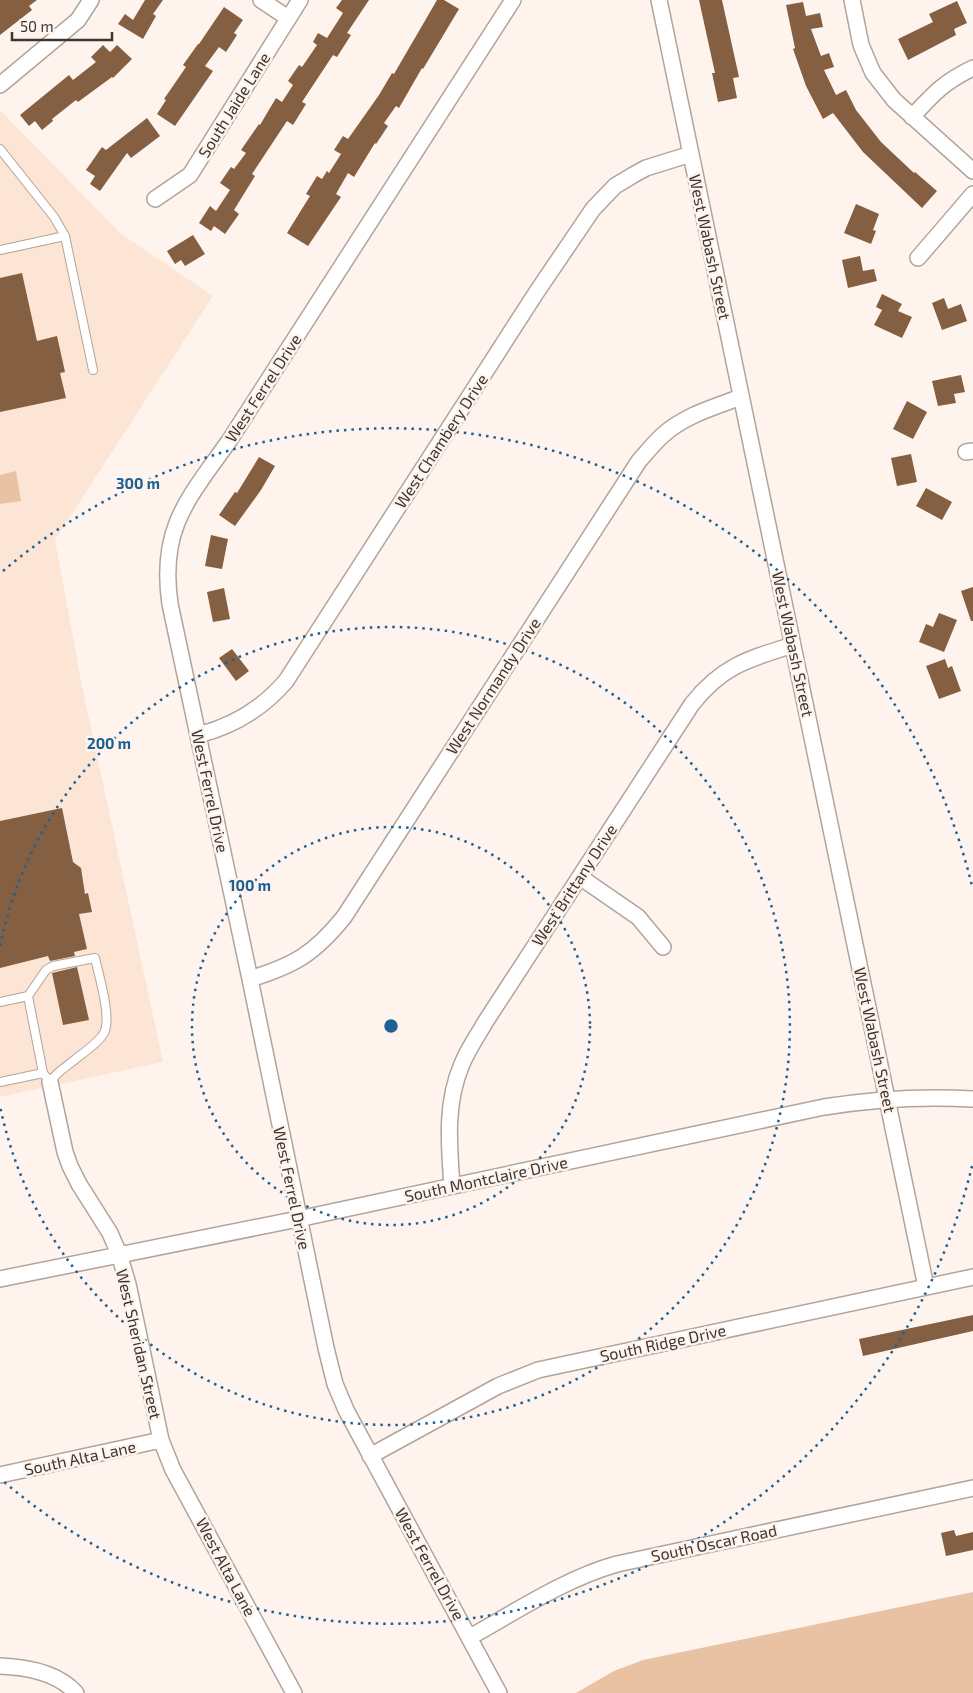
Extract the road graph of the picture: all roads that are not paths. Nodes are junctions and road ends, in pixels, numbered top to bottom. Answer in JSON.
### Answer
{"nodes":[{"id":1,"x":91,"y":0,"type":"edge"},
{"id":2,"x":261,"y":0,"type":"edge"},
{"id":3,"x":300,"y":0,"type":"edge"},
{"id":4,"x":514,"y":0,"type":"edge"},
{"id":5,"x":659,"y":0,"type":"edge"},
{"id":6,"x":852,"y":0,"type":"edge"},
{"id":7,"x":288,"y":18,"type":"junction"},
{"id":8,"x":973,"y":68,"type":"edge"},
{"id":9,"x":0,"y":85,"type":"edge"},
{"id":10,"x":912,"y":116,"type":"junction"},
{"id":11,"x":0,"y":149,"type":"edge"},
{"id":12,"x":691,"y":154,"type":"junction"},
{"id":13,"x":973,"y":172,"type":"edge"},
{"id":14,"x":973,"y":194,"type":"edge"},
{"id":15,"x":155,"y":199,"type":"dead end"},
{"id":16,"x":65,"y":236,"type":"junction"},
{"id":17,"x":0,"y":250,"type":"edge"},
{"id":18,"x":918,"y":258,"type":"dead end"},
{"id":19,"x":93,"y":370,"type":"dead end"},
{"id":20,"x":741,"y":397,"type":"junction"},
{"id":21,"x":793,"y":645,"type":"junction"},
{"id":22,"x":198,"y":735,"type":"junction"},
{"id":23,"x":580,"y":877,"type":"junction"},
{"id":24,"x":663,"y":947,"type":"dead end"},
{"id":25,"x":250,"y":979,"type":"junction"},
{"id":26,"x":28,"y":996,"type":"junction"},
{"id":27,"x":0,"y":1002,"type":"edge"},
{"id":28,"x":46,"y":1078,"type":"junction"},
{"id":29,"x":0,"y":1082,"type":"edge"},
{"id":30,"x":887,"y":1099,"type":"junction"},
{"id":31,"x":973,"y":1099,"type":"edge"},
{"id":32,"x":452,"y":1186,"type":"junction"},
{"id":33,"x":298,"y":1219,"type":"junction"},
{"id":34,"x":119,"y":1254,"type":"junction"},
{"id":35,"x":973,"y":1277,"type":"edge"},
{"id":36,"x":0,"y":1279,"type":"edge"},
{"id":37,"x":926,"y":1287,"type":"junction"},
{"id":38,"x":161,"y":1440,"type":"junction"},
{"id":39,"x":370,"y":1456,"type":"junction"},
{"id":40,"x":0,"y":1475,"type":"edge"},
{"id":41,"x":973,"y":1488,"type":"edge"},
{"id":42,"x":470,"y":1637,"type":"junction"},
{"id":43,"x":0,"y":1666,"type":"edge"},
{"id":44,"x":74,"y":1691,"type":"edge"},
{"id":45,"x":294,"y":1693,"type":"edge"},
{"id":46,"x":499,"y":1693,"type":"edge"}],
"edges":[{"from":1,"to":9,"type":"street"},
{"from":2,"to":7,"type":"street"},
{"from":3,"to":7,"type":"street","name":"South Jaide Lane"},
{"from":4,"to":22,"type":"street","name":"West Ferrel Drive"},
{"from":5,"to":12,"type":"street","name":"West Wabash Street"},
{"from":6,"to":10,"type":"street"},
{"from":7,"to":15,"type":"street","name":"South Jaide Lane"},
{"from":8,"to":10,"type":"street"},
{"from":10,"to":13,"type":"street"},
{"from":11,"to":16,"type":"lane"},
{"from":12,"to":20,"type":"street","name":"West Wabash Street"},
{"from":12,"to":22,"type":"street","name":"West Chambery Drive"},
{"from":14,"to":18,"type":"street"},
{"from":16,"to":17,"type":"lane"},
{"from":16,"to":19,"type":"lane"},
{"from":20,"to":21,"type":"street","name":"West Wabash Street"},
{"from":20,"to":25,"type":"street","name":"West Normandy Drive"},
{"from":21,"to":23,"type":"street","name":"West Brittany Drive"},
{"from":21,"to":30,"type":"street","name":"West Wabash Street"},
{"from":22,"to":25,"type":"street","name":"West Ferrel Drive"},
{"from":23,"to":24,"type":"street"},
{"from":23,"to":32,"type":"street","name":"West Brittany Drive"},
{"from":25,"to":33,"type":"street","name":"West Ferrel Drive"},
{"from":26,"to":27,"type":"lane"},
{"from":26,"to":28,"type":"lane"},
{"from":26,"to":28,"type":"lane"},
{"from":28,"to":29,"type":"lane"},
{"from":28,"to":34,"type":"street","name":"West Sheridan Street"},
{"from":30,"to":31,"type":"street","name":"South Montclaire Drive"},
{"from":30,"to":32,"type":"street","name":"South Montclaire Drive"},
{"from":30,"to":37,"type":"street","name":"West Wabash Street"},
{"from":32,"to":33,"type":"street","name":"South Montclaire Drive"},
{"from":33,"to":34,"type":"street","name":"South Montclaire Drive"},
{"from":33,"to":39,"type":"street","name":"West Ferrel Drive"},
{"from":34,"to":36,"type":"street","name":"South Montclaire Drive"},
{"from":34,"to":38,"type":"street","name":"West Sheridan Street"},
{"from":35,"to":37,"type":"street","name":"South Ridge Drive"},
{"from":37,"to":39,"type":"street","name":"South Ridge Drive"},
{"from":38,"to":40,"type":"street","name":"South Alta Lane"},
{"from":38,"to":45,"type":"street","name":"West Alta Lane"},
{"from":39,"to":42,"type":"street","name":"West Ferrel Drive"},
{"from":41,"to":42,"type":"street","name":"South Oscar Road"},
{"from":42,"to":46,"type":"street","name":"West Ferrel Drive"},
{"from":43,"to":44,"type":"street"}]}
